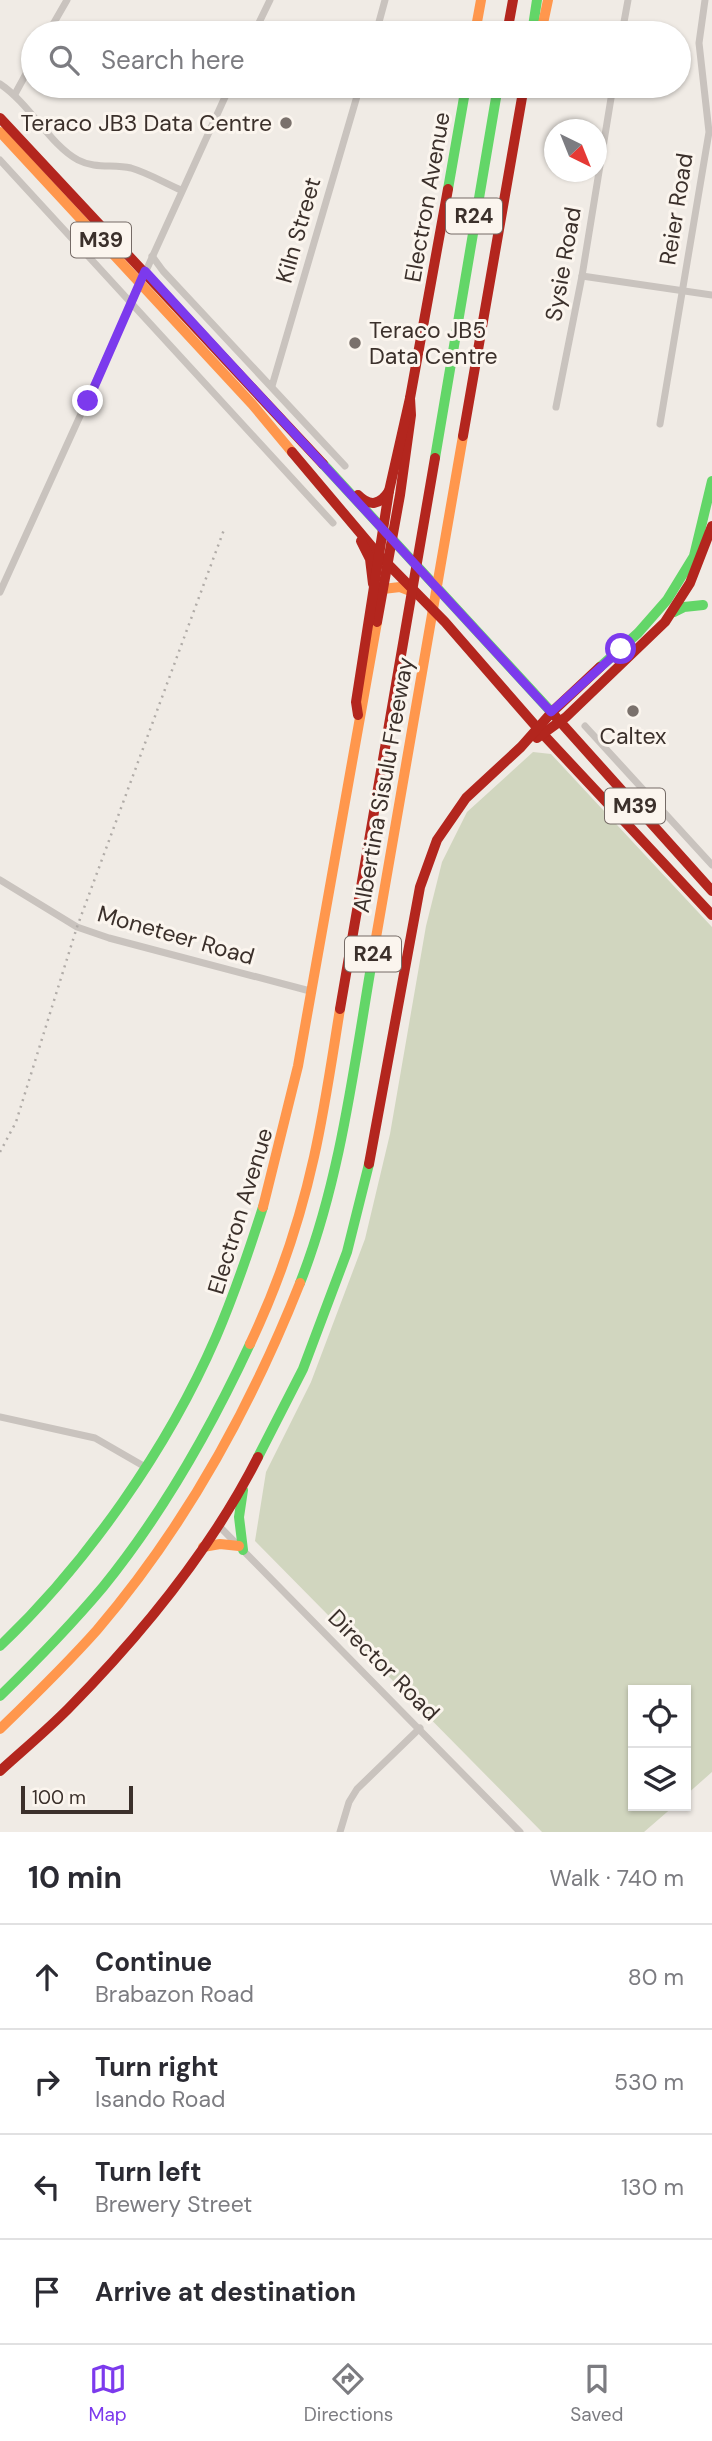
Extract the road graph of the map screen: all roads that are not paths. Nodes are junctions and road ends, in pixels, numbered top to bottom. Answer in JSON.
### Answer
{"nodes":[{"id":1,"x":66,"y":0,"type":"edge"},
{"id":2,"x":270,"y":0,"type":"edge"},
{"id":3,"x":385,"y":0,"type":"edge"},
{"id":4,"x":481,"y":0,"type":"edge"},
{"id":5,"x":506,"y":0,"type":"edge"},
{"id":6,"x":513,"y":0,"type":"edge"},
{"id":7,"x":537,"y":0,"type":"edge"},
{"id":8,"x":548,"y":0,"type":"edge"},
{"id":9,"x":628,"y":0,"type":"edge"},
{"id":10,"x":705,"y":0,"type":"edge"},
{"id":11,"x":55,"y":21,"type":"edge"},
{"id":12,"x":260,"y":21,"type":"edge"},
{"id":13,"x":379,"y":21,"type":"edge"},
{"id":14,"x":477,"y":21,"type":"edge"},
{"id":15,"x":506,"y":21,"type":"edge"},
{"id":16,"x":509,"y":21,"type":"edge"},
{"id":17,"x":534,"y":21,"type":"edge"},
{"id":18,"x":544,"y":21,"type":"edge"},
{"id":19,"x":624,"y":21,"type":"edge"},
{"id":20,"x":21,"y":83,"type":"edge"},
{"id":21,"x":0,"y":84,"type":"edge"},
{"id":22,"x":15,"y":94,"type":"junction"},
{"id":23,"x":224,"y":98,"type":"edge"},
{"id":24,"x":356,"y":98,"type":"edge"},
{"id":25,"x":464,"y":98,"type":"edge"},
{"id":26,"x":496,"y":98,"type":"edge"},
{"id":27,"x":523,"y":98,"type":"edge"},
{"id":28,"x":611,"y":98,"type":"edge"},
{"id":29,"x":0,"y":118,"type":"edge"},
{"id":30,"x":0,"y":132,"type":"edge"},
{"id":31,"x":0,"y":160,"type":"edge"},
{"id":32,"x":181,"y":190,"type":"junction"},
{"id":33,"x":152,"y":256,"type":"junction"},
{"id":34,"x":145,"y":271,"type":"junction"},
{"id":35,"x":582,"y":276,"type":"junction"},
{"id":36,"x":140,"y":283,"type":"junction"},
{"id":37,"x":682,"y":290,"type":"junction"},
{"id":38,"x":712,"y":295,"type":"edge"},
{"id":39,"x":131,"y":304,"type":"junction"},
{"id":40,"x":272,"y":386,"type":"junction"},
{"id":41,"x":410,"y":398,"type":"junction"},
{"id":42,"x":556,"y":407,"type":"dead end"},
{"id":43,"x":660,"y":424,"type":"dead end"},
{"id":44,"x":345,"y":466,"type":"dead end"},
{"id":45,"x":712,"y":481,"type":"edge"},
{"id":46,"x":339,"y":482,"type":"junction"},
{"id":47,"x":389,"y":491,"type":"junction"},
{"id":48,"x":709,"y":517,"type":"edge"},
{"id":49,"x":351,"y":522,"type":"junction"},
{"id":50,"x":333,"y":523,"type":"dead end"},
{"id":51,"x":712,"y":526,"type":"edge"},
{"id":52,"x":383,"y":531,"type":"junction"},
{"id":53,"x":394,"y":544,"type":"junction"},
{"id":54,"x":378,"y":554,"type":"junction"},
{"id":55,"x":390,"y":566,"type":"junction"},
{"id":56,"x":382,"y":587,"type":"junction"},
{"id":57,"x":0,"y":592,"type":"edge"},
{"id":58,"x":418,"y":595,"type":"junction"},
{"id":59,"x":704,"y":605,"type":"dead end"},
{"id":60,"x":672,"y":613,"type":"junction"},
{"id":61,"x":551,"y":712,"type":"junction"},
{"id":62,"x":559,"y":721,"type":"junction"},
{"id":63,"x":585,"y":726,"type":"dead end"},
{"id":64,"x":540,"y":731,"type":"junction"},
{"id":65,"x":712,"y":865,"type":"edge"},
{"id":66,"x":0,"y":880,"type":"edge"},
{"id":67,"x":712,"y":891,"type":"edge"},
{"id":68,"x":712,"y":915,"type":"edge"},
{"id":69,"x":310,"y":991,"type":"junction"},
{"id":70,"x":0,"y":1417,"type":"edge"},
{"id":71,"x":147,"y":1468,"type":"junction"},
{"id":72,"x":246,"y":1480,"type":"junction"},
{"id":73,"x":219,"y":1526,"type":"junction"},
{"id":74,"x":203,"y":1547,"type":"junction"},
{"id":75,"x":241,"y":1548,"type":"junction"},
{"id":76,"x":0,"y":1646,"type":"edge"},
{"id":77,"x":0,"y":1696,"type":"edge"},
{"id":78,"x":420,"y":1728,"type":"junction"},
{"id":79,"x":0,"y":1729,"type":"edge"},
{"id":80,"x":0,"y":1771,"type":"edge"},
{"id":81,"x":340,"y":1832,"type":"edge"},
{"id":82,"x":520,"y":1832,"type":"edge"}],
"edges":[{"from":1,"to":11,"type":"street"},
{"from":2,"to":12,"type":"street"},
{"from":3,"to":13,"type":"street"},
{"from":4,"to":14,"type":"main road"},
{"from":5,"to":15,"type":"main road"},
{"from":6,"to":16,"type":"main road"},
{"from":7,"to":17,"type":"main road"},
{"from":8,"to":18,"type":"main road"},
{"from":9,"to":19,"type":"street"},
{"from":10,"to":37,"type":"street","name":"Reier Road"},
{"from":20,"to":22,"type":"street"},
{"from":21,"to":22,"type":"street"},
{"from":22,"to":32,"type":"street"},
{"from":23,"to":32,"type":"street"},
{"from":24,"to":40,"type":"street","name":"Kiln Street"},
{"from":25,"to":41,"type":"main road","name":"Electron Avenue"},
{"from":26,"to":77,"type":"main road","name":"Albertina Sisulu Freeway","number":"R24"},
{"from":27,"to":79,"type":"main road","name":"Albertina Sisulu Freeway","number":"R24"},
{"from":28,"to":35,"type":"street","name":"Sysie Road"},
{"from":29,"to":34,"type":"main road","number":"M39"},
{"from":30,"to":36,"type":"main road","number":"M39"},
{"from":31,"to":39,"type":"street"},
{"from":32,"to":33,"type":"street"},
{"from":33,"to":34,"type":"street"},
{"from":33,"to":40,"type":"street"},
{"from":34,"to":36,"type":"street"},
{"from":34,"to":46,"type":"main road","number":"M39"},
{"from":35,"to":37,"type":"street"},
{"from":35,"to":42,"type":"street","name":"Sysie Road"},
{"from":36,"to":39,"type":"street"},
{"from":36,"to":49,"type":"main road","number":"M39"},
{"from":37,"to":38,"type":"street"},
{"from":37,"to":43,"type":"street","name":"Reier Road"},
{"from":39,"to":50,"type":"street"},
{"from":39,"to":57,"type":"street"},
{"from":40,"to":44,"type":"street"},
{"from":41,"to":47,"type":"main road","name":"Electron Avenue"},
{"from":41,"to":53,"type":"main road","name":"Electron Avenue"},
{"from":45,"to":48,"type":"main road"},
{"from":46,"to":47,"type":"main road"},
{"from":46,"to":52,"type":"main road","number":"M39"},
{"from":47,"to":52,"type":"main road","name":"Electron Avenue"},
{"from":48,"to":61,"type":"main road"},
{"from":49,"to":54,"type":"main road","number":"M39"},
{"from":49,"to":56,"type":"main road"},
{"from":51,"to":60,"type":"main road"},
{"from":52,"to":53,"type":"main road","number":"M39"},
{"from":52,"to":54,"type":"main road","name":"Electron Avenue"},
{"from":53,"to":55,"type":"main road","name":"Electron Avenue"},
{"from":53,"to":61,"type":"main road","number":"M39"},
{"from":54,"to":55,"type":"main road","number":"M39"},
{"from":54,"to":56,"type":"main road","name":"Electron Avenue"},
{"from":55,"to":56,"type":"main road","name":"Electron Avenue"},
{"from":55,"to":58,"type":"main road","number":"M39"},
{"from":56,"to":58,"type":"main road"},
{"from":56,"to":69,"type":"main road","name":"Electron Avenue"},
{"from":58,"to":64,"type":"main road","number":"M39"},
{"from":59,"to":60,"type":"main road"},
{"from":60,"to":62,"type":"main road"},
{"from":61,"to":62,"type":"main road","number":"M39"},
{"from":61,"to":64,"type":"main road"},
{"from":62,"to":64,"type":"main road"},
{"from":62,"to":67,"type":"main road","number":"M39"},
{"from":63,"to":65,"type":"street"},
{"from":64,"to":68,"type":"main road","number":"M39"},
{"from":64,"to":72,"type":"main road"},
{"from":66,"to":69,"type":"street","name":"Moneteer Road"},
{"from":69,"to":71,"type":"main road","name":"Electron Avenue"},
{"from":70,"to":71,"type":"street"},
{"from":71,"to":76,"type":"main road","name":"Electron Avenue"},
{"from":72,"to":73,"type":"main road"},
{"from":72,"to":75,"type":"main road"},
{"from":73,"to":74,"type":"main road"},
{"from":73,"to":75,"type":"street","name":"Director Road"},
{"from":74,"to":75,"type":"main road"},
{"from":74,"to":80,"type":"main road"},
{"from":75,"to":78,"type":"street","name":"Director Road"},
{"from":78,"to":81,"type":"street"},
{"from":78,"to":82,"type":"street","name":"Director Road"}]}
